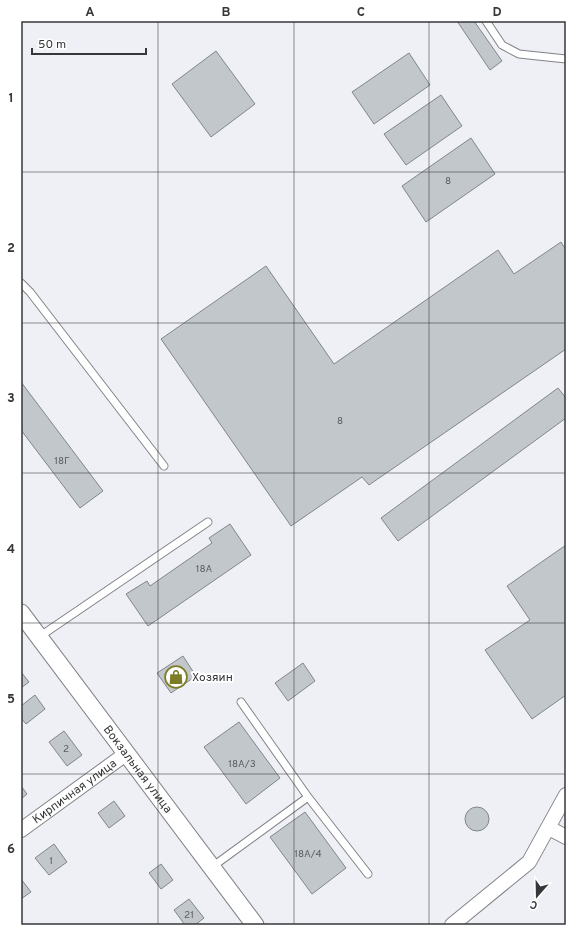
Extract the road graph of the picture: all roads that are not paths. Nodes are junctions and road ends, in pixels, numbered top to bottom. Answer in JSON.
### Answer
{"nodes":[{"id":1,"x":486,"y":21,"type":"edge"},
{"id":2,"x":566,"y":59,"type":"edge"},
{"id":3,"x":21,"y":283,"type":"edge"},
{"id":4,"x":164,"y":466,"type":"dead end"},
{"id":5,"x":208,"y":522,"type":"dead end"},
{"id":6,"x":21,"y":613,"type":"edge"},
{"id":7,"x":39,"y":637,"type":"junction"},
{"id":8,"x":241,"y":702,"type":"dead end"},
{"id":9,"x":127,"y":753,"type":"junction"},
{"id":10,"x":566,"y":795,"type":"edge"},
{"id":11,"x":308,"y":797,"type":"junction"},
{"id":12,"x":549,"y":828,"type":"junction"},
{"id":13,"x":21,"y":830,"type":"edge"},
{"id":14,"x":566,"y":837,"type":"edge"},
{"id":15,"x":212,"y":867,"type":"junction"},
{"id":16,"x":368,"y":874,"type":"dead end"},
{"id":17,"x":255,"y":925,"type":"edge"},
{"id":18,"x":452,"y":925,"type":"edge"}],
"edges":[{"from":1,"to":2,"type":"lane"},
{"from":3,"to":4,"type":"lane"},
{"from":5,"to":7,"type":"lane"},
{"from":6,"to":7,"type":"street","name":"Вокзальная улица"},
{"from":7,"to":9,"type":"street","name":"Вокзальная улица"},
{"from":8,"to":11,"type":"lane"},
{"from":9,"to":13,"type":"street","name":"Кирпичная улица"},
{"from":9,"to":15,"type":"street","name":"Вокзальная улица"},
{"from":10,"to":12,"type":"street"},
{"from":11,"to":15,"type":"lane"},
{"from":11,"to":16,"type":"lane"},
{"from":12,"to":14,"type":"street"},
{"from":12,"to":18,"type":"street"},
{"from":15,"to":17,"type":"street","name":"Вокзальная улица"}]}
